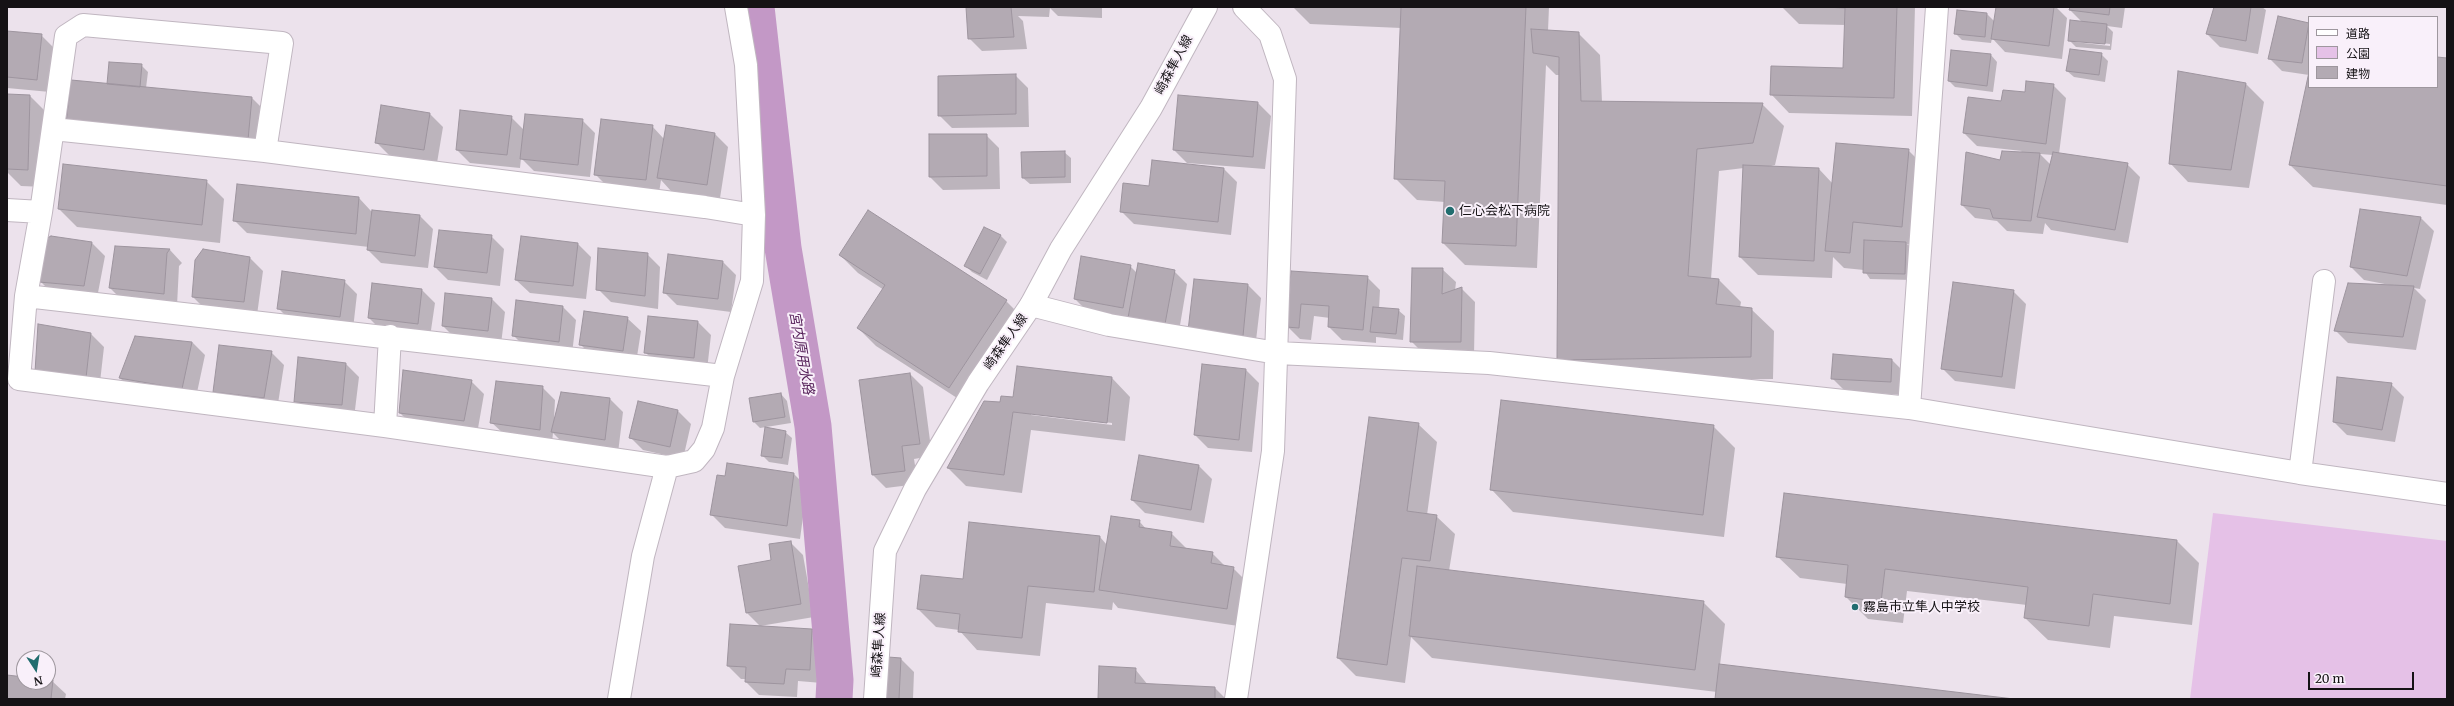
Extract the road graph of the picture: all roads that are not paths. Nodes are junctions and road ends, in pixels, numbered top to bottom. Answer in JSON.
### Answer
{"nodes":[{"id":1,"x":736,"y":7,"type":"edge"},
{"id":2,"x":1206,"y":7,"type":"edge"},
{"id":3,"x":1244,"y":7,"type":"edge"},
{"id":4,"x":1937,"y":7,"type":"edge"},
{"id":5,"x":53,"y":129,"type":"junction"},
{"id":6,"x":266,"y":151,"type":"junction"},
{"id":7,"x":7,"y":210,"type":"edge"},
{"id":8,"x":41,"y":212,"type":"junction"},
{"id":9,"x":754,"y":215,"type":"junction"},
{"id":10,"x":2324,"y":281,"type":"dead end"},
{"id":11,"x":26,"y":296,"type":"junction"},
{"id":12,"x":1031,"y":305,"type":"junction"},
{"id":13,"x":390,"y":336,"type":"junction"},
{"id":14,"x":1277,"y":353,"type":"junction"},
{"id":15,"x":723,"y":376,"type":"junction"},
{"id":16,"x":1909,"y":408,"type":"junction"},
{"id":17,"x":385,"y":426,"type":"junction"},
{"id":18,"x":667,"y":467,"type":"junction"},
{"id":19,"x":2300,"y":473,"type":"junction"},
{"id":20,"x":2447,"y":494,"type":"edge"},
{"id":21,"x":618,"y":699,"type":"edge"},
{"id":22,"x":875,"y":699,"type":"edge"},
{"id":23,"x":1236,"y":699,"type":"edge"}],
"edges":[{"from":1,"to":9,"type":"street"},
{"from":2,"to":12,"type":"street","name":"崎森隼人線"},
{"from":3,"to":14,"type":"street"},
{"from":4,"to":16,"type":"street"},
{"from":5,"to":6,"type":"street"},
{"from":5,"to":6,"type":"street"},
{"from":5,"to":8,"type":"street"},
{"from":6,"to":9,"type":"street"},
{"from":7,"to":8,"type":"street"},
{"from":8,"to":11,"type":"street"},
{"from":9,"to":15,"type":"street"},
{"from":10,"to":19,"type":"street"},
{"from":11,"to":13,"type":"street"},
{"from":11,"to":17,"type":"street"},
{"from":12,"to":14,"type":"street"},
{"from":12,"to":22,"type":"street","name":"崎森隼人線"},
{"from":13,"to":15,"type":"street"},
{"from":13,"to":17,"type":"street"},
{"from":14,"to":16,"type":"street"},
{"from":14,"to":23,"type":"street"},
{"from":15,"to":18,"type":"street"},
{"from":16,"to":19,"type":"street"},
{"from":17,"to":18,"type":"street"},
{"from":18,"to":21,"type":"street"},
{"from":19,"to":20,"type":"street"}]}
